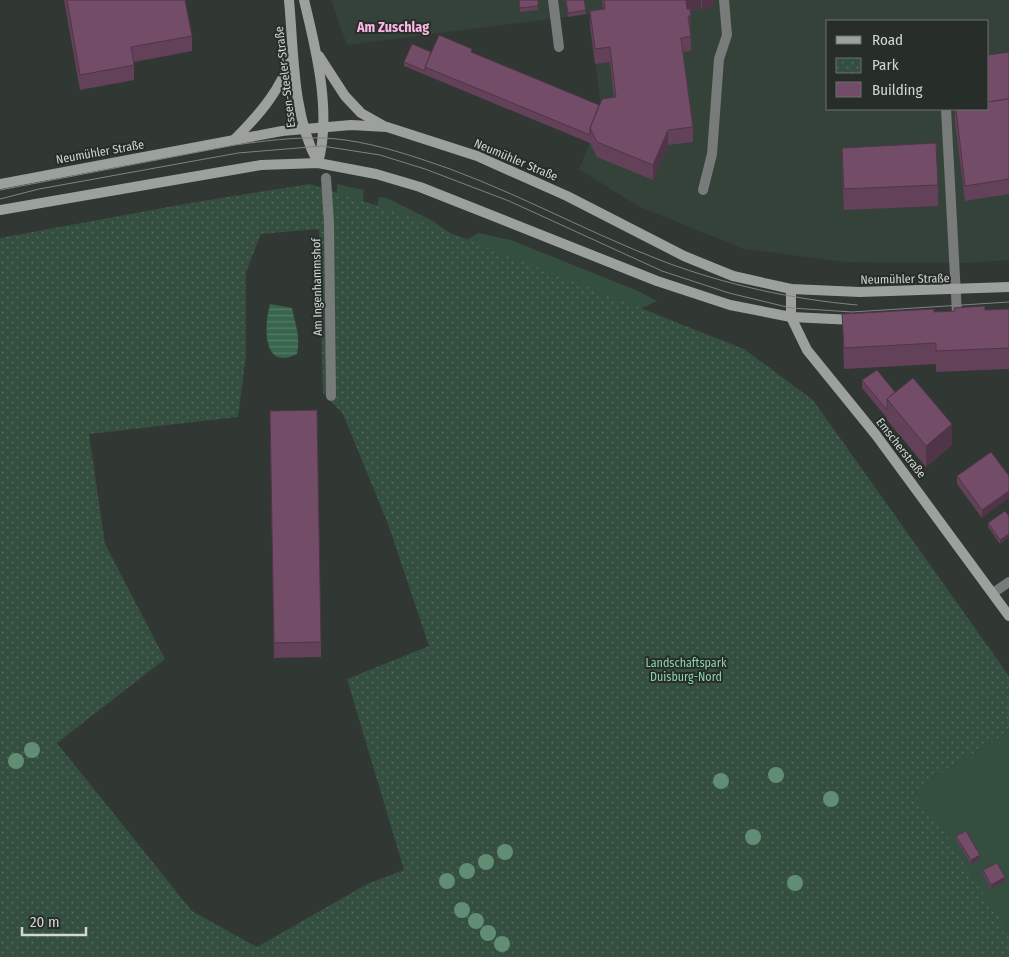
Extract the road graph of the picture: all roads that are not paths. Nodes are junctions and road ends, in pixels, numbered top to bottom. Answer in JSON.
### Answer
{"nodes":[{"id":1,"x":289,"y":0,"type":"edge"},
{"id":2,"x":304,"y":0,"type":"edge"},
{"id":3,"x":553,"y":0,"type":"edge"},
{"id":4,"x":724,"y":0,"type":"edge"},
{"id":5,"x":559,"y":47,"type":"dead end"},
{"id":6,"x":294,"y":48,"type":"junction"},
{"id":7,"x":317,"y":53,"type":"junction"},
{"id":8,"x":946,"y":110,"type":"edge"},
{"id":9,"x":323,"y":127,"type":"junction"},
{"id":10,"x":387,"y":127,"type":"junction"},
{"id":11,"x":304,"y":129,"type":"junction"},
{"id":12,"x":234,"y":140,"type":"junction"},
{"id":13,"x":318,"y":162,"type":"junction"},
{"id":14,"x":326,"y":178,"type":"dead end"},
{"id":15,"x":0,"y":184,"type":"edge"},
{"id":16,"x":703,"y":190,"type":"dead end"},
{"id":17,"x":0,"y":210,"type":"edge"},
{"id":18,"x":1009,"y":287,"type":"edge"},
{"id":19,"x":791,"y":289,"type":"junction"},
{"id":20,"x":955,"y":290,"type":"junction"},
{"id":21,"x":956,"y":314,"type":"edge"},
{"id":22,"x":790,"y":317,"type":"junction"},
{"id":23,"x":868,"y":319,"type":"edge"},
{"id":24,"x":331,"y":396,"type":"dead end"},
{"id":25,"x":1009,"y":582,"type":"edge"},
{"id":26,"x":993,"y":593,"type":"junction"},
{"id":27,"x":1009,"y":616,"type":"edge"}],
"edges":[{"from":1,"to":6,"type":"main road","name":"Essen-Steeler-Straße"},
{"from":2,"to":7,"type":"main road"},
{"from":3,"to":5,"type":"lane"},
{"from":4,"to":16,"type":"lane"},
{"from":6,"to":11,"type":"main road","name":"Essen-Steeler-Straße"},
{"from":6,"to":12,"type":"main road"},
{"from":7,"to":9,"type":"main road"},
{"from":7,"to":10,"type":"main road"},
{"from":8,"to":20,"type":"lane"},
{"from":9,"to":10,"type":"main road","name":"Neumühler Straße"},
{"from":9,"to":11,"type":"main road","name":"Neumühler Straße"},
{"from":9,"to":13,"type":"main road"},
{"from":10,"to":19,"type":"main road","name":"Neumühler Straße"},
{"from":11,"to":12,"type":"main road","name":"Neumühler Straße"},
{"from":11,"to":13,"type":"main road","name":"Essen-Steeler-Straße"},
{"from":12,"to":15,"type":"main road","name":"Neumühler Straße"},
{"from":13,"to":17,"type":"main road"},
{"from":13,"to":22,"type":"main road"},
{"from":14,"to":24,"type":"lane","name":"Am Ingenhammshof"},
{"from":18,"to":20,"type":"main road","name":"Neumühler Straße"},
{"from":19,"to":20,"type":"main road","name":"Neumühler Straße"},
{"from":19,"to":22,"type":"main road","name":"Emscherstraße"},
{"from":20,"to":21,"type":"lane"},
{"from":22,"to":23,"type":"main road"},
{"from":22,"to":26,"type":"main road","name":"Emscherstraße"},
{"from":25,"to":26,"type":"lane"},
{"from":26,"to":27,"type":"main road","name":"Emscherstraße"}]}
